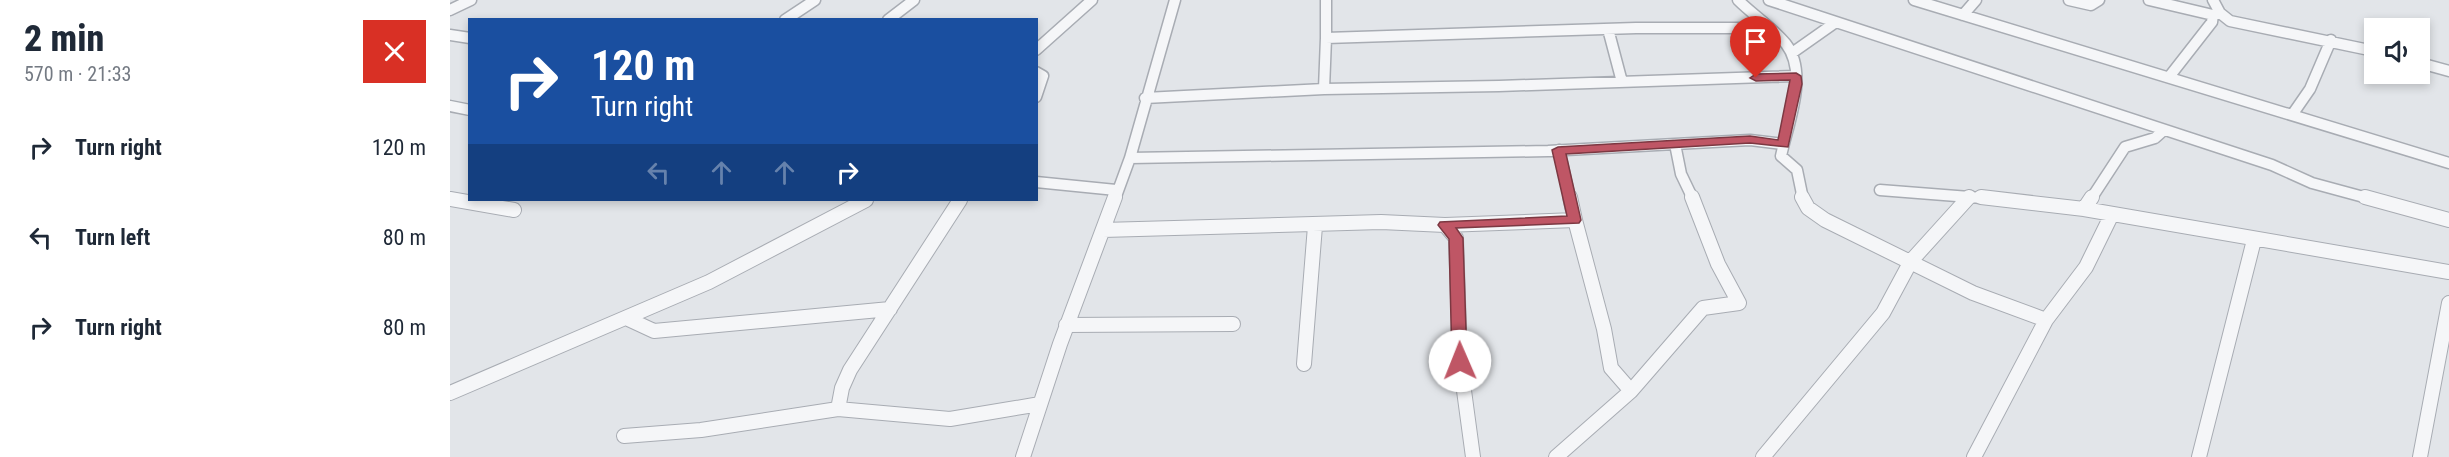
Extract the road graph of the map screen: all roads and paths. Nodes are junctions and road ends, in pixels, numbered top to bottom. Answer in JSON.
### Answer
{"nodes":[{"id":1,"x":471,"y":0,"type":"edge"},
{"id":2,"x":815,"y":0,"type":"edge"},
{"id":3,"x":914,"y":0,"type":"edge"},
{"id":4,"x":1092,"y":0,"type":"edge"},
{"id":5,"x":1175,"y":0,"type":"edge"},
{"id":6,"x":1326,"y":0,"type":"edge"},
{"id":7,"x":1737,"y":0,"type":"edge"},
{"id":8,"x":1769,"y":0,"type":"edge"},
{"id":9,"x":1914,"y":0,"type":"edge"},
{"id":10,"x":1976,"y":0,"type":"edge"},
{"id":11,"x":2069,"y":0,"type":"edge"},
{"id":12,"x":2099,"y":0,"type":"edge"},
{"id":13,"x":2149,"y":0,"type":"edge"},
{"id":14,"x":2213,"y":0,"type":"edge"},
{"id":15,"x":450,"y":10,"type":"edge"},
{"id":16,"x":2216,"y":14,"type":"junction"},
{"id":17,"x":1964,"y":15,"type":"junction"},
{"id":18,"x":788,"y":18,"type":"edge"},
{"id":19,"x":891,"y":18,"type":"edge"},
{"id":20,"x":1836,"y":22,"type":"junction"},
{"id":21,"x":1768,"y":28,"type":"junction"},
{"id":22,"x":1608,"y":29,"type":"junction"},
{"id":23,"x":450,"y":35,"type":"edge"},
{"id":24,"x":468,"y":38,"type":"edge"},
{"id":25,"x":1326,"y":38,"type":"junction"},
{"id":26,"x":2331,"y":40,"type":"junction"},
{"id":27,"x":1038,"y":48,"type":"edge"},
{"id":28,"x":2364,"y":48,"type":"edge"},
{"id":29,"x":1792,"y":53,"type":"junction"},
{"id":30,"x":2430,"y":66,"type":"edge"},
{"id":31,"x":2449,"y":71,"type":"edge"},
{"id":32,"x":1038,"y":73,"type":"edge"},
{"id":33,"x":1796,"y":76,"type":"junction"},
{"id":34,"x":2169,"y":77,"type":"junction"},
{"id":35,"x":1622,"y":82,"type":"junction"},
{"id":36,"x":1324,"y":89,"type":"junction"},
{"id":37,"x":1038,"y":91,"type":"edge"},
{"id":38,"x":1145,"y":98,"type":"junction"},
{"id":39,"x":450,"y":106,"type":"edge"},
{"id":40,"x":468,"y":110,"type":"edge"},
{"id":41,"x":2292,"y":115,"type":"junction"},
{"id":42,"x":2164,"y":130,"type":"junction"},
{"id":43,"x":1675,"y":144,"type":"junction"},
{"id":44,"x":1784,"y":144,"type":"junction"},
{"id":45,"x":1558,"y":150,"type":"junction"},
{"id":46,"x":1130,"y":158,"type":"junction"},
{"id":47,"x":2449,"y":163,"type":"edge"},
{"id":48,"x":1038,"y":182,"type":"edge"},
{"id":49,"x":1116,"y":190,"type":"junction"},
{"id":50,"x":1880,"y":190,"type":"dead end"},
{"id":51,"x":1970,"y":196,"type":"junction"},
{"id":52,"x":450,"y":199,"type":"edge"},
{"id":53,"x":864,"y":201,"type":"edge"},
{"id":54,"x":959,"y":201,"type":"edge"},
{"id":55,"x":2084,"y":209,"type":"junction"},
{"id":56,"x":514,"y":210,"type":"dead end"},
{"id":57,"x":2112,"y":214,"type":"junction"},
{"id":58,"x":1575,"y":220,"type":"junction"},
{"id":59,"x":2449,"y":220,"type":"edge"},
{"id":60,"x":1445,"y":225,"type":"junction"},
{"id":61,"x":1315,"y":226,"type":"junction"},
{"id":62,"x":1103,"y":230,"type":"junction"},
{"id":63,"x":2254,"y":240,"type":"junction"},
{"id":64,"x":1911,"y":261,"type":"junction"},
{"id":65,"x":2449,"y":272,"type":"edge"},
{"id":66,"x":2449,"y":303,"type":"edge"},
{"id":67,"x":890,"y":309,"type":"junction"},
{"id":68,"x":626,"y":318,"type":"junction"},
{"id":69,"x":2046,"y":320,"type":"junction"},
{"id":70,"x":1233,"y":324,"type":"dead end"},
{"id":71,"x":1066,"y":325,"type":"junction"},
{"id":72,"x":1304,"y":364,"type":"dead end"},
{"id":73,"x":1631,"y":391,"type":"junction"},
{"id":74,"x":450,"y":393,"type":"edge"},
{"id":75,"x":1040,"y":404,"type":"junction"},
{"id":76,"x":838,"y":409,"type":"junction"},
{"id":77,"x":624,"y":436,"type":"dead end"},
{"id":78,"x":1560,"y":456,"type":"edge"},
{"id":79,"x":1023,"y":457,"type":"edge"},
{"id":80,"x":1473,"y":457,"type":"edge"},
{"id":81,"x":1763,"y":457,"type":"edge"},
{"id":82,"x":1974,"y":457,"type":"edge"},
{"id":83,"x":2199,"y":457,"type":"edge"},
{"id":84,"x":2420,"y":457,"type":"edge"}],
"edges":[{"from":1,"to":15,"type":"street"},
{"from":2,"to":18,"type":"street"},
{"from":3,"to":19,"type":"street"},
{"from":4,"to":27,"type":"street"},
{"from":5,"to":38,"type":"street"},
{"from":6,"to":25,"type":"street"},
{"from":7,"to":21,"type":"street"},
{"from":8,"to":20,"type":"street"},
{"from":9,"to":17,"type":"street"},
{"from":10,"to":17,"type":"street"},
{"from":11,"to":12,"type":"street"},
{"from":13,"to":16,"type":"street"},
{"from":14,"to":16,"type":"street"},
{"from":16,"to":26,"type":"street"},
{"from":16,"to":34,"type":"street"},
{"from":17,"to":34,"type":"street"},
{"from":20,"to":29,"type":"street"},
{"from":20,"to":42,"type":"street"},
{"from":21,"to":22,"type":"street"},
{"from":21,"to":29,"type":"street"},
{"from":22,"to":25,"type":"street"},
{"from":22,"to":35,"type":"street"},
{"from":23,"to":24,"type":"street"},
{"from":25,"to":36,"type":"street"},
{"from":26,"to":28,"type":"street"},
{"from":26,"to":41,"type":"street"},
{"from":29,"to":33,"type":"street"},
{"from":30,"to":31,"type":"street"},
{"from":32,"to":37,"type":"street"},
{"from":33,"to":35,"type":"street"},
{"from":33,"to":44,"type":"street"},
{"from":34,"to":41,"type":"street"},
{"from":35,"to":36,"type":"street"},
{"from":36,"to":38,"type":"street"},
{"from":38,"to":46,"type":"street"},
{"from":39,"to":40,"type":"street"},
{"from":41,"to":47,"type":"street"},
{"from":42,"to":55,"type":"street"},
{"from":42,"to":59,"type":"street"},
{"from":43,"to":44,"type":"street"},
{"from":43,"to":45,"type":"street"},
{"from":43,"to":73,"type":"street"},
{"from":44,"to":64,"type":"street"},
{"from":45,"to":46,"type":"street"},
{"from":45,"to":58,"type":"street"},
{"from":46,"to":49,"type":"street"},
{"from":48,"to":49,"type":"street"},
{"from":49,"to":62,"type":"street"},
{"from":50,"to":51,"type":"street"},
{"from":51,"to":55,"type":"street"},
{"from":51,"to":64,"type":"street"},
{"from":52,"to":56,"type":"street"},
{"from":53,"to":68,"type":"street"},
{"from":54,"to":67,"type":"street"},
{"from":55,"to":57,"type":"street"},
{"from":57,"to":63,"type":"street"},
{"from":57,"to":69,"type":"street"},
{"from":58,"to":60,"type":"street"},
{"from":58,"to":73,"type":"street"},
{"from":60,"to":61,"type":"street"},
{"from":60,"to":80,"type":"street"},
{"from":61,"to":62,"type":"street"},
{"from":61,"to":72,"type":"street"},
{"from":62,"to":71,"type":"street"},
{"from":63,"to":65,"type":"street"},
{"from":63,"to":83,"type":"street"},
{"from":64,"to":69,"type":"street"},
{"from":64,"to":81,"type":"street"},
{"from":66,"to":84,"type":"street"},
{"from":67,"to":68,"type":"street"},
{"from":67,"to":76,"type":"street"},
{"from":68,"to":74,"type":"street"},
{"from":69,"to":82,"type":"street"},
{"from":70,"to":71,"type":"street"},
{"from":71,"to":75,"type":"street"},
{"from":73,"to":78,"type":"street"},
{"from":75,"to":76,"type":"street"},
{"from":75,"to":79,"type":"street"},
{"from":76,"to":77,"type":"street"}]}
